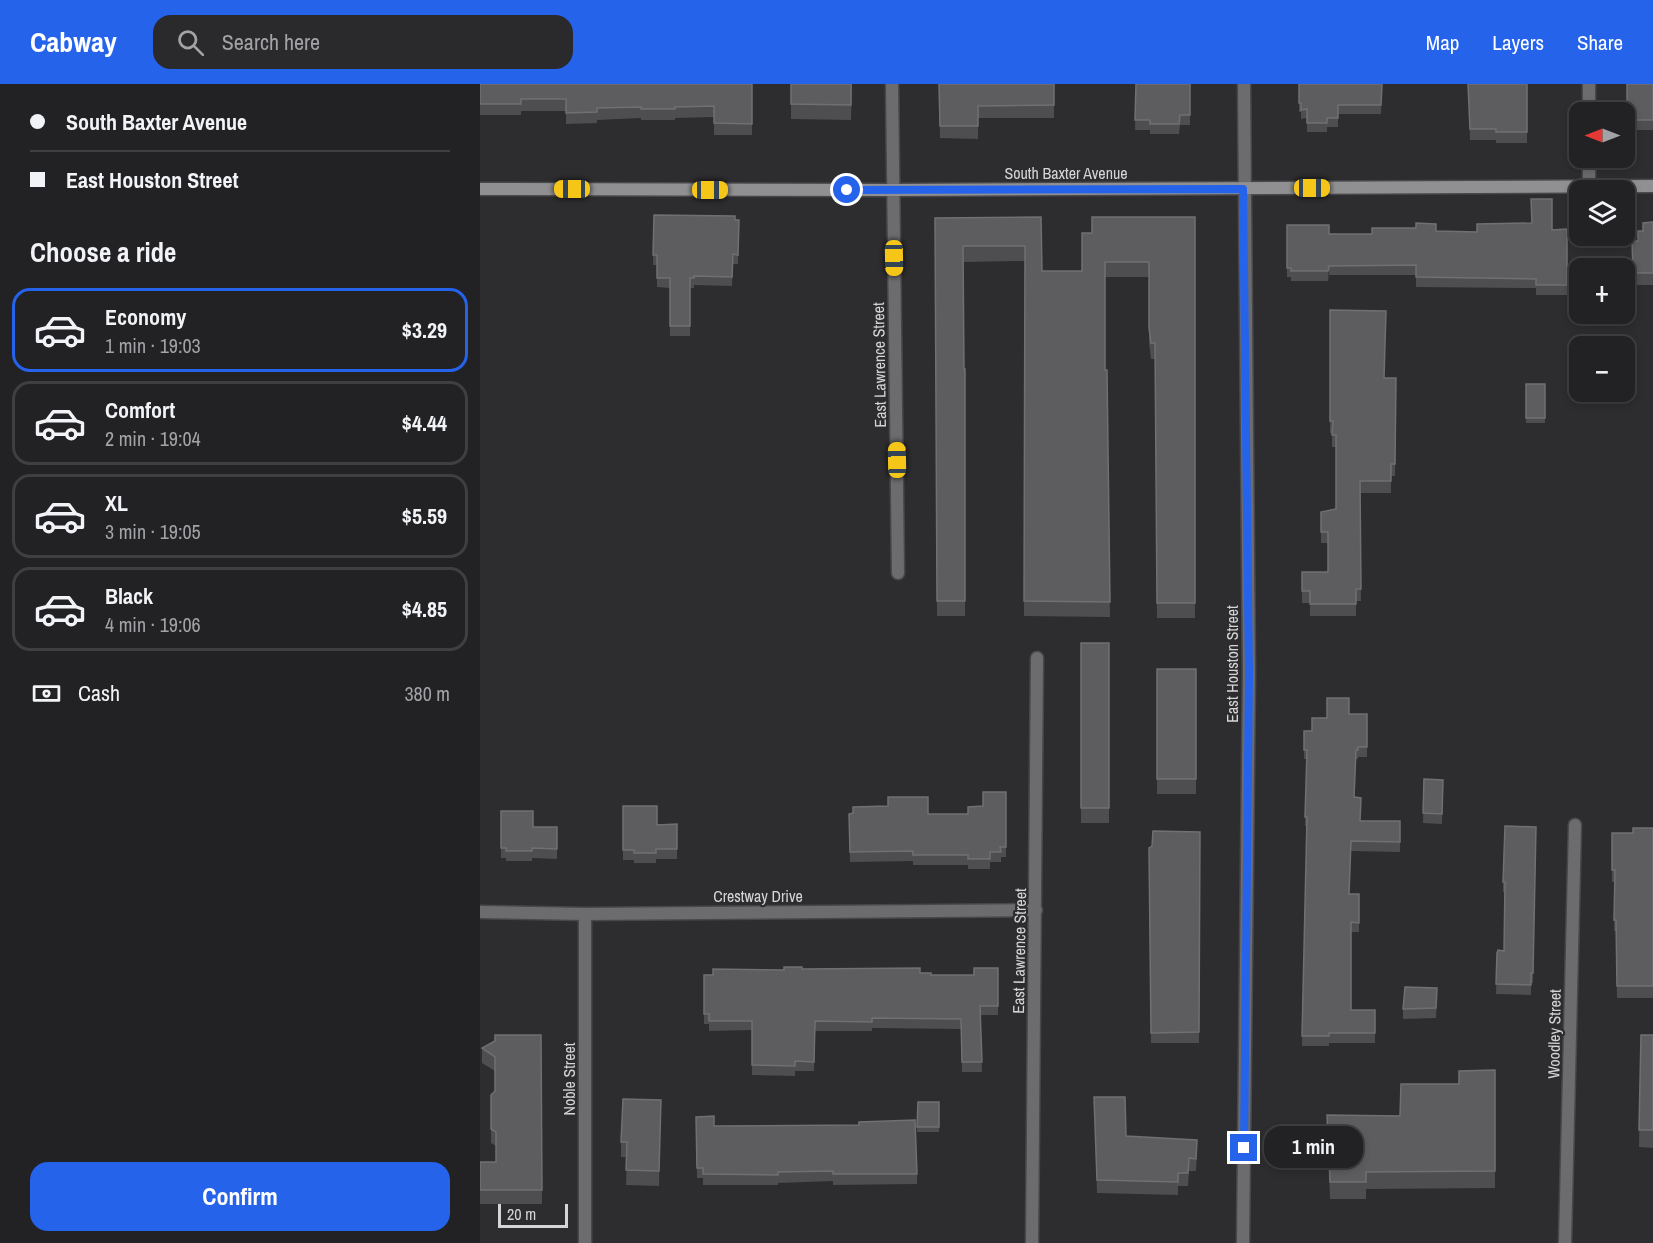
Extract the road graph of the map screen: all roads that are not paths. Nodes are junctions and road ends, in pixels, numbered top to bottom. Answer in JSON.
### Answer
{"nodes":[{"id":1,"x":892,"y":84,"type":"edge"},
{"id":2,"x":1244,"y":84,"type":"edge"},
{"id":3,"x":1589,"y":84,"type":"edge"},
{"id":4,"x":1589,"y":102,"type":"edge"},
{"id":5,"x":1569,"y":186,"type":"edge"},
{"id":6,"x":1635,"y":186,"type":"edge"},
{"id":7,"x":1653,"y":186,"type":"edge"},
{"id":8,"x":480,"y":189,"type":"edge"},
{"id":9,"x":1243,"y":189,"type":"junction"},
{"id":10,"x":893,"y":190,"type":"junction"},
{"id":11,"x":898,"y":573,"type":"dead end"},
{"id":12,"x":1037,"y":658,"type":"dead end"},
{"id":13,"x":1575,"y":825,"type":"dead end"},
{"id":14,"x":1036,"y":910,"type":"junction"},
{"id":15,"x":480,"y":912,"type":"edge"},
{"id":16,"x":585,"y":914,"type":"junction"},
{"id":17,"x":585,"y":1243,"type":"edge"},
{"id":18,"x":1032,"y":1243,"type":"edge"},
{"id":19,"x":1243,"y":1243,"type":"edge"},
{"id":20,"x":1565,"y":1243,"type":"edge"}],
"edges":[{"from":1,"to":10,"type":"street","name":"East Lawrence Street"},
{"from":2,"to":9,"type":"street","name":"East Houston Street"},
{"from":3,"to":4,"type":"street"},
{"from":5,"to":9,"type":"street","name":"South Baxter Avenue"},
{"from":6,"to":7,"type":"street","name":"South Baxter Avenue"},
{"from":8,"to":10,"type":"street","name":"South Baxter Avenue"},
{"from":9,"to":10,"type":"street","name":"South Baxter Avenue"},
{"from":9,"to":19,"type":"street","name":"East Houston Street"},
{"from":10,"to":11,"type":"street","name":"East Lawrence Street"},
{"from":12,"to":14,"type":"street","name":"East Lawrence Street"},
{"from":13,"to":20,"type":"street","name":"Woodley Street"},
{"from":14,"to":16,"type":"street","name":"Crestway Drive"},
{"from":14,"to":18,"type":"street","name":"East Lawrence Street"},
{"from":15,"to":16,"type":"street","name":"Crestway Drive"},
{"from":16,"to":17,"type":"street","name":"Noble Street"}]}
